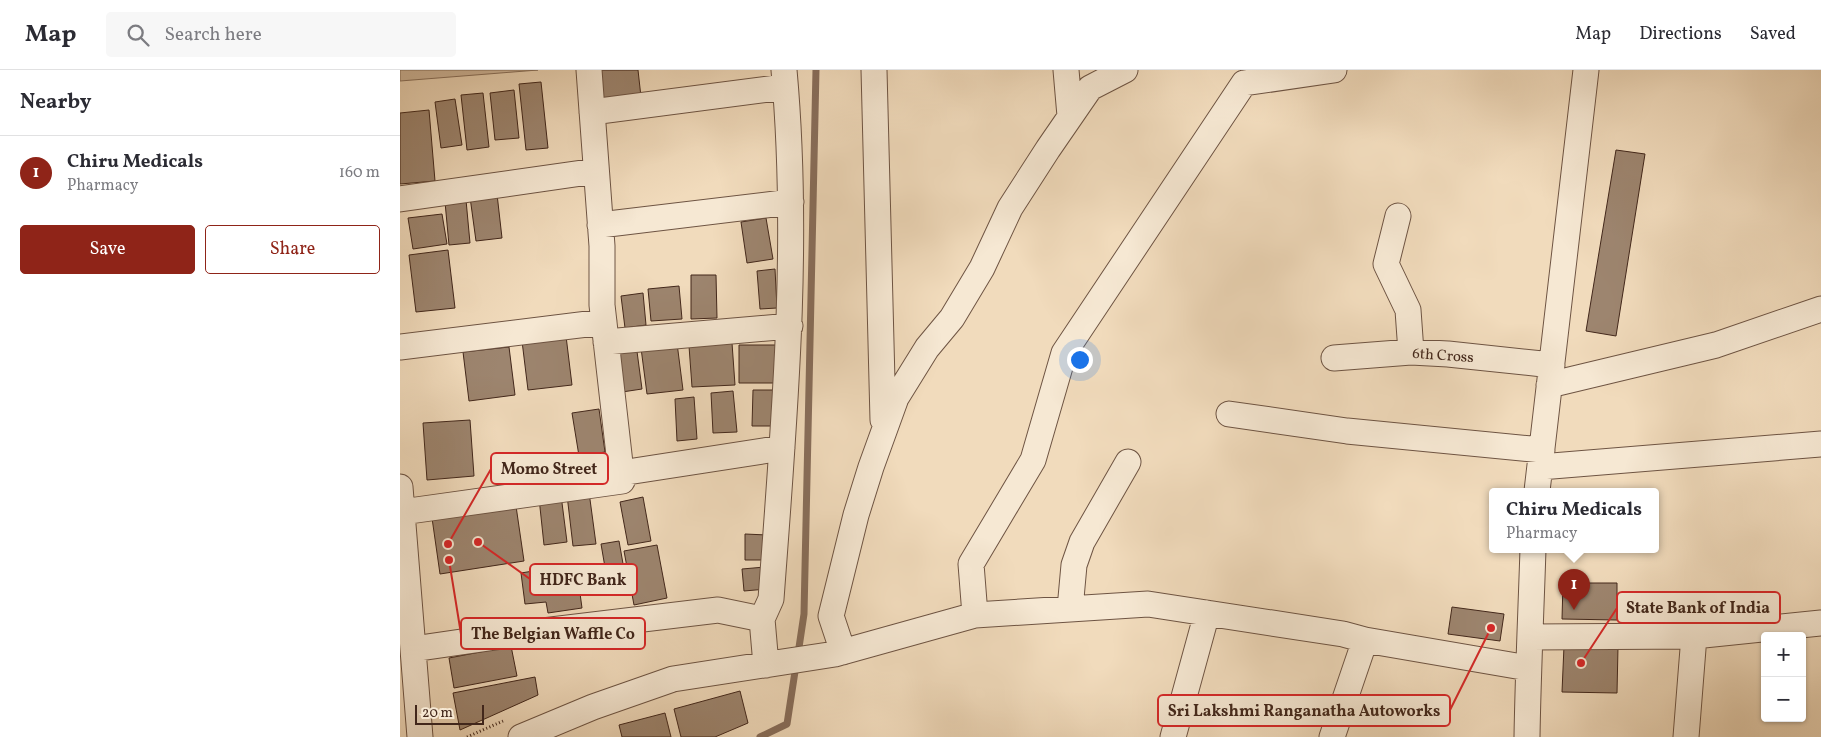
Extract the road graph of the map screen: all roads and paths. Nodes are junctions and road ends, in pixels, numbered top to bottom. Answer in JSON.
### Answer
{"nodes":[{"id":1,"x":589,"y":70,"type":"edge"},
{"id":2,"x":874,"y":70,"type":"edge"},
{"id":3,"x":1066,"y":70,"type":"edge"},
{"id":4,"x":1125,"y":70,"type":"edge"},
{"id":5,"x":1334,"y":70,"type":"edge"},
{"id":6,"x":1586,"y":70,"type":"edge"},
{"id":7,"x":1238,"y":76,"type":"edge"},
{"id":8,"x":784,"y":78,"type":"edge"},
{"id":9,"x":592,"y":112,"type":"junction"},
{"id":10,"x":1070,"y":116,"type":"junction"},
{"id":11,"x":596,"y":171,"type":"junction"},
{"id":12,"x":400,"y":199,"type":"edge"},
{"id":13,"x":791,"y":202,"type":"junction"},
{"id":14,"x":1398,"y":216,"type":"dead end"},
{"id":15,"x":600,"y":225,"type":"junction"},
{"id":16,"x":1821,"y":309,"type":"edge"},
{"id":17,"x":790,"y":326,"type":"junction"},
{"id":18,"x":605,"y":332,"type":"junction"},
{"id":19,"x":400,"y":347,"type":"edge"},
{"id":20,"x":1411,"y":352,"type":"junction"},
{"id":21,"x":1334,"y":358,"type":"dead end"},
{"id":22,"x":1551,"y":375,"type":"junction"},
{"id":23,"x":1229,"y":414,"type":"dead end"},
{"id":24,"x":884,"y":432,"type":"junction"},
{"id":25,"x":1821,"y":444,"type":"edge"},
{"id":26,"x":782,"y":448,"type":"junction"},
{"id":27,"x":1541,"y":459,"type":"junction"},
{"id":28,"x":1128,"y":462,"type":"dead end"},
{"id":29,"x":621,"y":473,"type":"junction"},
{"id":30,"x":400,"y":487,"type":"edge"},
{"id":31,"x":1537,"y":488,"type":"edge"},
{"id":32,"x":402,"y":512,"type":"junction"},
{"id":33,"x":1533,"y":553,"type":"edge"},
{"id":34,"x":1070,"y":609,"type":"junction"},
{"id":35,"x":1206,"y":613,"type":"junction"},
{"id":36,"x":975,"y":615,"type":"junction"},
{"id":37,"x":762,"y":619,"type":"junction"},
{"id":38,"x":1821,"y":623,"type":"edge"},
{"id":39,"x":1694,"y":636,"type":"junction"},
{"id":40,"x":1531,"y":637,"type":"junction"},
{"id":41,"x":1364,"y":640,"type":"junction"},
{"id":42,"x":413,"y":649,"type":"junction"},
{"id":43,"x":839,"y":653,"type":"junction"},
{"id":44,"x":770,"y":664,"type":"junction"},
{"id":45,"x":1528,"y":668,"type":"junction"},
{"id":46,"x":420,"y":737,"type":"edge"},
{"id":47,"x":520,"y":737,"type":"edge"},
{"id":48,"x":1173,"y":737,"type":"edge"},
{"id":49,"x":1332,"y":737,"type":"edge"},
{"id":50,"x":1527,"y":737,"type":"edge"},
{"id":51,"x":1686,"y":737,"type":"edge"}],
"edges":[{"from":1,"to":9,"type":"street"},
{"from":2,"to":24,"type":"street"},
{"from":3,"to":10,"type":"street"},
{"from":4,"to":10,"type":"street"},
{"from":5,"to":7,"type":"street"},
{"from":6,"to":22,"type":"street"},
{"from":7,"to":36,"type":"street"},
{"from":8,"to":9,"type":"street"},
{"from":8,"to":13,"type":"street"},
{"from":9,"to":11,"type":"street"},
{"from":10,"to":24,"type":"street"},
{"from":11,"to":12,"type":"street"},
{"from":11,"to":15,"type":"street"},
{"from":13,"to":15,"type":"street"},
{"from":13,"to":17,"type":"street"},
{"from":14,"to":20,"type":"street"},
{"from":15,"to":18,"type":"street"},
{"from":16,"to":22,"type":"street","name":"6th Cross"},
{"from":17,"to":18,"type":"street"},
{"from":17,"to":26,"type":"street"},
{"from":18,"to":19,"type":"street"},
{"from":18,"to":29,"type":"street"},
{"from":20,"to":21,"type":"street","name":"6th Cross"},
{"from":20,"to":22,"type":"street","name":"6th Cross"},
{"from":22,"to":27,"type":"street"},
{"from":23,"to":27,"type":"street"},
{"from":24,"to":43,"type":"street"},
{"from":25,"to":27,"type":"street"},
{"from":26,"to":29,"type":"street"},
{"from":26,"to":37,"type":"street"},
{"from":27,"to":31,"type":"street"},
{"from":28,"to":34,"type":"street"},
{"from":29,"to":32,"type":"street"},
{"from":30,"to":32,"type":"street"},
{"from":32,"to":42,"type":"street"},
{"from":33,"to":40,"type":"street"},
{"from":34,"to":35,"type":"street"},
{"from":34,"to":36,"type":"street"},
{"from":35,"to":41,"type":"street"},
{"from":35,"to":48,"type":"street"},
{"from":36,"to":43,"type":"street"},
{"from":37,"to":42,"type":"street"},
{"from":37,"to":44,"type":"street"},
{"from":38,"to":39,"type":"street"},
{"from":39,"to":40,"type":"street"},
{"from":39,"to":51,"type":"street"},
{"from":40,"to":45,"type":"street"},
{"from":41,"to":45,"type":"street"},
{"from":41,"to":49,"type":"street"},
{"from":42,"to":46,"type":"street"},
{"from":43,"to":44,"type":"street"},
{"from":44,"to":47,"type":"street"},
{"from":45,"to":50,"type":"street"}]}
